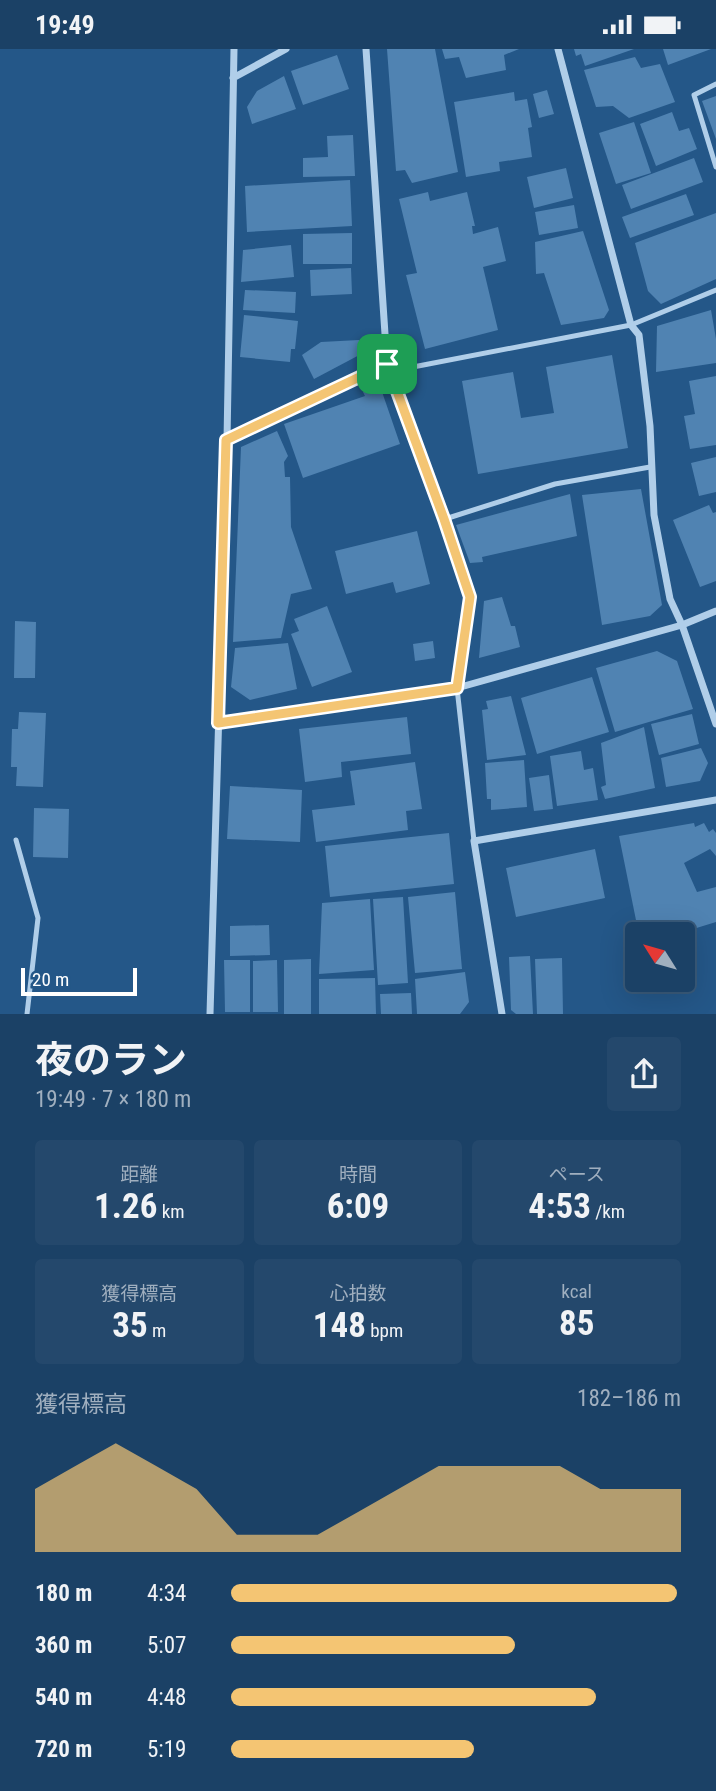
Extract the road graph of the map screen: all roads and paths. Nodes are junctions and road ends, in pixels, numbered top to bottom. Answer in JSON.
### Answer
{"nodes":[{"id":1,"x":234,"y":49,"type":"edge"},
{"id":2,"x":286,"y":49,"type":"edge"},
{"id":3,"x":366,"y":49,"type":"edge"},
{"id":4,"x":558,"y":49,"type":"edge"},
{"id":5,"x":233,"y":78,"type":"junction"},
{"id":6,"x":716,"y":84,"type":"edge"},
{"id":7,"x":716,"y":167,"type":"edge"},
{"id":8,"x":716,"y":290,"type":"edge"},
{"id":9,"x":631,"y":325,"type":"junction"},
{"id":10,"x":387,"y":364,"type":"junction"},
{"id":11,"x":226,"y":440,"type":"junction"},
{"id":12,"x":650,"y":467,"type":"junction"},
{"id":13,"x":444,"y":519,"type":"junction"},
{"id":14,"x":716,"y":611,"type":"edge"},
{"id":15,"x":682,"y":625,"type":"junction"},
{"id":16,"x":457,"y":688,"type":"junction"},
{"id":17,"x":218,"y":723,"type":"junction"},
{"id":18,"x":716,"y":725,"type":"edge"},
{"id":19,"x":716,"y":800,"type":"edge"},
{"id":20,"x":16,"y":840,"type":"dead end"},
{"id":21,"x":474,"y":841,"type":"junction"},
{"id":22,"x":27,"y":1014,"type":"edge"},
{"id":23,"x":210,"y":1014,"type":"edge"},
{"id":24,"x":502,"y":1014,"type":"edge"}],
"edges":[{"from":1,"to":5,"type":"street"},
{"from":2,"to":5,"type":"street"},
{"from":3,"to":10,"type":"street"},
{"from":4,"to":9,"type":"street"},
{"from":5,"to":11,"type":"street"},
{"from":6,"to":7,"type":"lane"},
{"from":8,"to":9,"type":"lane"},
{"from":9,"to":10,"type":"lane"},
{"from":9,"to":12,"type":"street"},
{"from":10,"to":11,"type":"lane"},
{"from":10,"to":13,"type":"street"},
{"from":11,"to":17,"type":"street"},
{"from":12,"to":13,"type":"lane"},
{"from":12,"to":15,"type":"street"},
{"from":13,"to":16,"type":"street"},
{"from":14,"to":15,"type":"street"},
{"from":15,"to":16,"type":"street"},
{"from":15,"to":18,"type":"street"},
{"from":16,"to":17,"type":"street"},
{"from":16,"to":21,"type":"lane"},
{"from":17,"to":23,"type":"street"},
{"from":19,"to":21,"type":"street"},
{"from":20,"to":22,"type":"lane"},
{"from":21,"to":24,"type":"street"}]}
